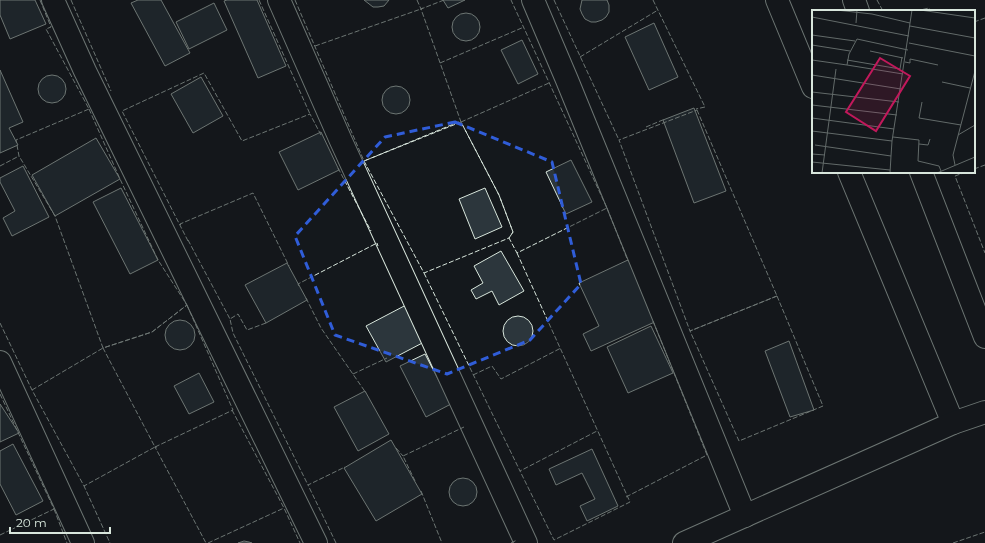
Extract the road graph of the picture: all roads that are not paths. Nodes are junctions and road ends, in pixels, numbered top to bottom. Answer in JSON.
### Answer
{"nodes":[{"id":1,"x":53,"y":0,"type":"edge"},
{"id":2,"x":279,"y":0,"type":"edge"},
{"id":3,"x":533,"y":0,"type":"edge"},
{"id":4,"x":777,"y":0,"type":"edge"},
{"id":5,"x":854,"y":0,"type":"edge"},
{"id":6,"x":858,"y":10,"type":"edge"},
{"id":7,"x":812,"y":84,"type":"edge"},
{"id":8,"x":849,"y":173,"type":"edge"},
{"id":9,"x":921,"y":173,"type":"edge"},
{"id":10,"x":985,"y":337,"type":"edge"},
{"id":11,"x":0,"y":362,"type":"edge"},
{"id":12,"x":985,"y":412,"type":"edge"},
{"id":13,"x":953,"y":423,"type":"junction"},
{"id":14,"x":745,"y":516,"type":"junction"},
{"id":15,"x":82,"y":543,"type":"edge"},
{"id":16,"x":316,"y":543,"type":"edge"},
{"id":17,"x":526,"y":543,"type":"edge"},
{"id":18,"x":684,"y":543,"type":"edge"}],
"edges":[{"from":1,"to":16,"type":"street"},
{"from":2,"to":17,"type":"street"},
{"from":3,"to":14,"type":"street"},
{"from":4,"to":7,"type":"street"},
{"from":5,"to":6,"type":"street"},
{"from":8,"to":13,"type":"street"},
{"from":9,"to":10,"type":"street"},
{"from":11,"to":15,"type":"street"},
{"from":12,"to":13,"type":"street"},
{"from":13,"to":14,"type":"street"},
{"from":14,"to":18,"type":"street"}]}
